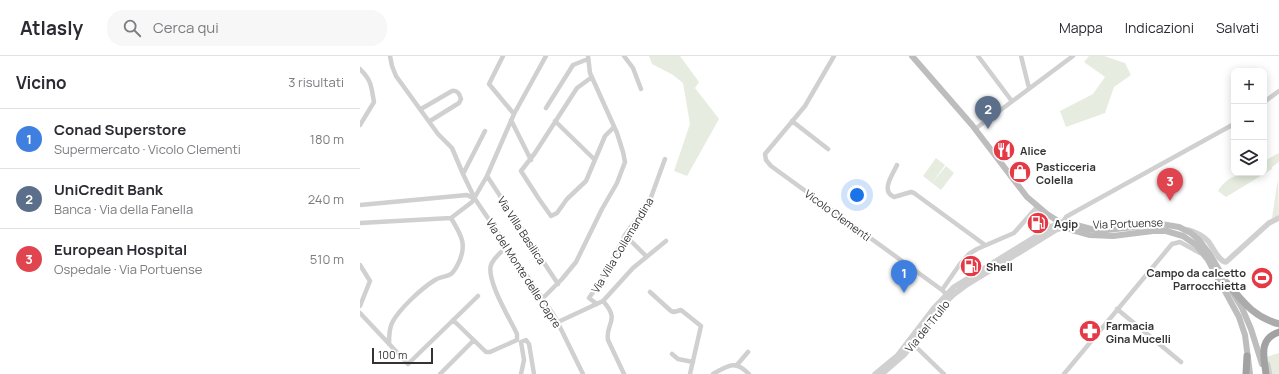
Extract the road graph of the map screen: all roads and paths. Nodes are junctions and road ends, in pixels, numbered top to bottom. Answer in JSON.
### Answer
{"nodes":[{"id":1,"x":390,"y":56,"type":"edge"},
{"id":2,"x":503,"y":56,"type":"edge"},
{"id":3,"x":544,"y":56,"type":"edge"},
{"id":4,"x":624,"y":56,"type":"edge"},
{"id":5,"x":834,"y":56,"type":"edge"},
{"id":6,"x":912,"y":56,"type":"edge"},
{"id":7,"x":978,"y":56,"type":"edge"},
{"id":8,"x":1021,"y":56,"type":"edge"},
{"id":9,"x":1073,"y":56,"type":"edge"},
{"id":10,"x":588,"y":57,"type":"edge"},
{"id":11,"x":360,"y":69,"type":"edge"},
{"id":12,"x":592,"y":77,"type":"junction"},
{"id":13,"x":1029,"y":88,"type":"junction"},
{"id":14,"x":641,"y":89,"type":"dead end"},
{"id":15,"x":1279,"y":91,"type":"edge"},
{"id":16,"x":1012,"y":100,"type":"junction"},
{"id":17,"x":1267,"y":100,"type":"edge"},
{"id":18,"x":546,"y":108,"type":"dead end"},
{"id":19,"x":421,"y":109,"type":"junction"},
{"id":20,"x":514,"y":114,"type":"junction"},
{"id":21,"x":430,"y":120,"type":"junction"},
{"id":22,"x":511,"y":120,"type":"junction"},
{"id":23,"x":555,"y":121,"type":"junction"},
{"id":24,"x":792,"y":121,"type":"junction"},
{"id":25,"x":360,"y":125,"type":"edge"},
{"id":26,"x":1231,"y":126,"type":"edge"},
{"id":27,"x":614,"y":127,"type":"junction"},
{"id":28,"x":975,"y":129,"type":"junction"},
{"id":29,"x":485,"y":131,"type":"dead end"},
{"id":30,"x":828,"y":149,"type":"dead end"},
{"id":31,"x":665,"y":159,"type":"dead end"},
{"id":32,"x":531,"y":160,"type":"junction"},
{"id":33,"x":595,"y":160,"type":"junction"},
{"id":34,"x":897,"y":166,"type":"dead end"},
{"id":35,"x":463,"y":174,"type":"junction"},
{"id":36,"x":487,"y":176,"type":"junction"},
{"id":37,"x":475,"y":199,"type":"junction"},
{"id":38,"x":360,"y":205,"type":"edge"},
{"id":39,"x":1037,"y":206,"type":"junction"},
{"id":40,"x":451,"y":218,"type":"junction"},
{"id":41,"x":1279,"y":218,"type":"edge"},
{"id":42,"x":360,"y":223,"type":"edge"},
{"id":43,"x":1062,"y":223,"type":"junction"},
{"id":44,"x":1050,"y":228,"type":"junction"},
{"id":45,"x":1184,"y":229,"type":"junction"},
{"id":46,"x":1056,"y":230,"type":"junction"},
{"id":47,"x":1072,"y":230,"type":"junction"},
{"id":48,"x":625,"y":235,"type":"junction"},
{"id":49,"x":666,"y":241,"type":"dead end"},
{"id":50,"x":986,"y":245,"type":"junction"},
{"id":51,"x":508,"y":246,"type":"junction"},
{"id":52,"x":646,"y":256,"type":"junction"},
{"id":53,"x":1205,"y":257,"type":"junction"},
{"id":54,"x":360,"y":265,"type":"edge"},
{"id":55,"x":993,"y":265,"type":"junction"},
{"id":56,"x":950,"y":280,"type":"junction"},
{"id":57,"x":558,"y":284,"type":"junction"},
{"id":58,"x":1228,"y":284,"type":"junction"},
{"id":59,"x":957,"y":285,"type":"junction"},
{"id":60,"x":650,"y":292,"type":"dead end"},
{"id":61,"x":946,"y":294,"type":"junction"},
{"id":62,"x":478,"y":296,"type":"dead end"},
{"id":63,"x":543,"y":298,"type":"junction"},
{"id":64,"x":603,"y":301,"type":"junction"},
{"id":65,"x":597,"y":304,"type":"junction"},
{"id":66,"x":360,"y":306,"type":"edge"},
{"id":67,"x":1117,"y":309,"type":"junction"},
{"id":68,"x":360,"y":313,"type":"edge"},
{"id":69,"x":1243,"y":318,"type":"junction"},
{"id":70,"x":453,"y":320,"type":"junction"},
{"id":71,"x":558,"y":322,"type":"junction"},
{"id":72,"x":1277,"y":322,"type":"edge"},
{"id":73,"x":1279,"y":332,"type":"edge"},
{"id":74,"x":473,"y":341,"type":"junction"},
{"id":75,"x":911,"y":343,"type":"junction"},
{"id":76,"x":389,"y":344,"type":"junction"},
{"id":77,"x":748,"y":352,"type":"dead end"},
{"id":78,"x":672,"y":354,"type":"dead end"},
{"id":79,"x":1247,"y":356,"type":"junction"},
{"id":80,"x":1266,"y":359,"type":"dead end"},
{"id":81,"x":693,"y":362,"type":"junction"},
{"id":82,"x":1181,"y":362,"type":"dead end"},
{"id":83,"x":736,"y":365,"type":"junction"},
{"id":84,"x":440,"y":374,"type":"edge"},
{"id":85,"x":521,"y":374,"type":"edge"},
{"id":86,"x":534,"y":374,"type":"edge"},
{"id":87,"x":582,"y":374,"type":"edge"},
{"id":88,"x":624,"y":374,"type":"edge"},
{"id":89,"x":690,"y":374,"type":"edge"},
{"id":90,"x":713,"y":374,"type":"edge"},
{"id":91,"x":749,"y":374,"type":"edge"},
{"id":92,"x":875,"y":374,"type":"edge"},
{"id":93,"x":882,"y":374,"type":"edge"},
{"id":94,"x":944,"y":374,"type":"edge"},
{"id":95,"x":1064,"y":374,"type":"edge"},
{"id":96,"x":1246,"y":374,"type":"edge"},
{"id":97,"x":1250,"y":374,"type":"edge"},
{"id":98,"x":1266,"y":374,"type":"edge"},
{"id":99,"x":1270,"y":374,"type":"edge"}],
"edges":[{"from":1,"to":19,"type":"street","name":"Via del Monte delle Capre"},
{"from":2,"to":20,"type":"street"},
{"from":3,"to":20,"type":"street"},
{"from":4,"to":14,"type":"street"},
{"from":5,"to":24,"type":"street","name":"Vicolo Clementi"},
{"from":6,"to":28,"type":"main road","name":"Via Portuense"},
{"from":7,"to":16,"type":"street"},
{"from":8,"to":13,"type":"street"},
{"from":9,"to":13,"type":"street"},
{"from":10,"to":12,"type":"street"},
{"from":10,"to":18,"type":"street"},
{"from":11,"to":25,"type":"street"},
{"from":12,"to":23,"type":"street"},
{"from":12,"to":27,"type":"street"},
{"from":13,"to":16,"type":"street"},
{"from":15,"to":17,"type":"street"},
{"from":16,"to":28,"type":"street"},
{"from":19,"to":21,"type":"street","name":"Via del Monte delle Capre"},
{"from":19,"to":21,"type":"street"},
{"from":20,"to":22,"type":"street"},
{"from":21,"to":35,"type":"street","name":"Via del Monte delle Capre"},
{"from":22,"to":32,"type":"street"},
{"from":22,"to":36,"type":"street"},
{"from":23,"to":32,"type":"street"},
{"from":23,"to":33,"type":"street"},
{"from":24,"to":30,"type":"street"},
{"from":24,"to":61,"type":"street","name":"Vicolo Clementi"},
{"from":26,"to":43,"type":"street"},
{"from":27,"to":33,"type":"street"},
{"from":27,"to":57,"type":"street"},
{"from":28,"to":39,"type":"main road","name":"Via Portuense"},
{"from":29,"to":35,"type":"street"},
{"from":31,"to":48,"type":"street","name":"Via Villa Collemandina"},
{"from":32,"to":33,"type":"street"},
{"from":34,"to":50,"type":"street"},
{"from":35,"to":37,"type":"street","name":"Via del Monte delle Capre"},
{"from":36,"to":37,"type":"street"},
{"from":36,"to":57,"type":"street","name":"Via Villa Basilica"},
{"from":37,"to":38,"type":"street"},
{"from":37,"to":40,"type":"street"},
{"from":37,"to":51,"type":"street","name":"Via del Monte delle Capre"},
{"from":39,"to":43,"type":"main road","name":"Via Portuense"},
{"from":39,"to":44,"type":"street","name":"Via Portuense"},
{"from":39,"to":50,"type":"street","name":"Via del Trullo"},
{"from":40,"to":42,"type":"street"},
{"from":40,"to":76,"type":"street"},
{"from":41,"to":45,"type":"street"},
{"from":43,"to":44,"type":"street","name":"Via del Trullo"},
{"from":43,"to":45,"type":"main road","name":"Via Portuense"},
{"from":43,"to":46,"type":"street","name":"Via del Trullo"},
{"from":43,"to":47,"type":"main road","name":"Via Portuense"},
{"from":44,"to":55,"type":"street","name":"Via del Trullo"},
{"from":45,"to":58,"type":"main road","name":"Via Portuense"},
{"from":46,"to":47,"type":"street"},
{"from":46,"to":55,"type":"street","name":"Via del Trullo"},
{"from":47,"to":53,"type":"main road","name":"Via Portuense"},
{"from":48,"to":52,"type":"street"},
{"from":48,"to":65,"type":"street","name":"Via Villa Collemandina"},
{"from":49,"to":52,"type":"street"},
{"from":50,"to":56,"type":"street","name":"Via del Trullo"},
{"from":51,"to":63,"type":"street","name":"Via del Monte delle Capre"},
{"from":51,"to":74,"type":"street"},
{"from":52,"to":64,"type":"street"},
{"from":53,"to":67,"type":"street"},
{"from":53,"to":69,"type":"main road","name":"Via Portuense"},
{"from":54,"to":66,"type":"street"},
{"from":55,"to":59,"type":"street","name":"Via del Trullo"},
{"from":55,"to":61,"type":"street","name":"Via del Trullo"},
{"from":56,"to":59,"type":"street"},
{"from":56,"to":61,"type":"street","name":"Via del Trullo"},
{"from":57,"to":63,"type":"street"},
{"from":58,"to":69,"type":"main road","name":"Via Portuense"},
{"from":58,"to":72,"type":"main road"},
{"from":59,"to":61,"type":"street","name":"Via del Trullo"},
{"from":60,"to":81,"type":"street"},
{"from":61,"to":75,"type":"street","name":"Via del Trullo"},
{"from":62,"to":70,"type":"street"},
{"from":63,"to":71,"type":"street","name":"Via del Monte delle Capre"},
{"from":64,"to":65,"type":"street"},
{"from":64,"to":88,"type":"street"},
{"from":65,"to":71,"type":"street"},
{"from":67,"to":82,"type":"street"},
{"from":67,"to":95,"type":"street"},
{"from":68,"to":76,"type":"street"},
{"from":69,"to":79,"type":"main road","name":"Via Portuense"},
{"from":69,"to":98,"type":"main road","name":"Via Portuense"},
{"from":70,"to":74,"type":"street"},
{"from":70,"to":76,"type":"street"},
{"from":71,"to":87,"type":"street","name":"Via del Monte delle Capre"},
{"from":73,"to":98,"type":"highway"},
{"from":74,"to":84,"type":"street"},
{"from":75,"to":92,"type":"street","name":"Via del Trullo"},
{"from":75,"to":93,"type":"street","name":"Via del Trullo"},
{"from":75,"to":94,"type":"street"},
{"from":77,"to":83,"type":"street"},
{"from":78,"to":81,"type":"street"},
{"from":79,"to":96,"type":"highway"},
{"from":79,"to":97,"type":"main road","name":"Via Portuense"},
{"from":80,"to":99,"type":"street"},
{"from":81,"to":89,"type":"street"},
{"from":83,"to":90,"type":"street"},
{"from":83,"to":91,"type":"street"},
{"from":85,"to":86,"type":"street"}]}
